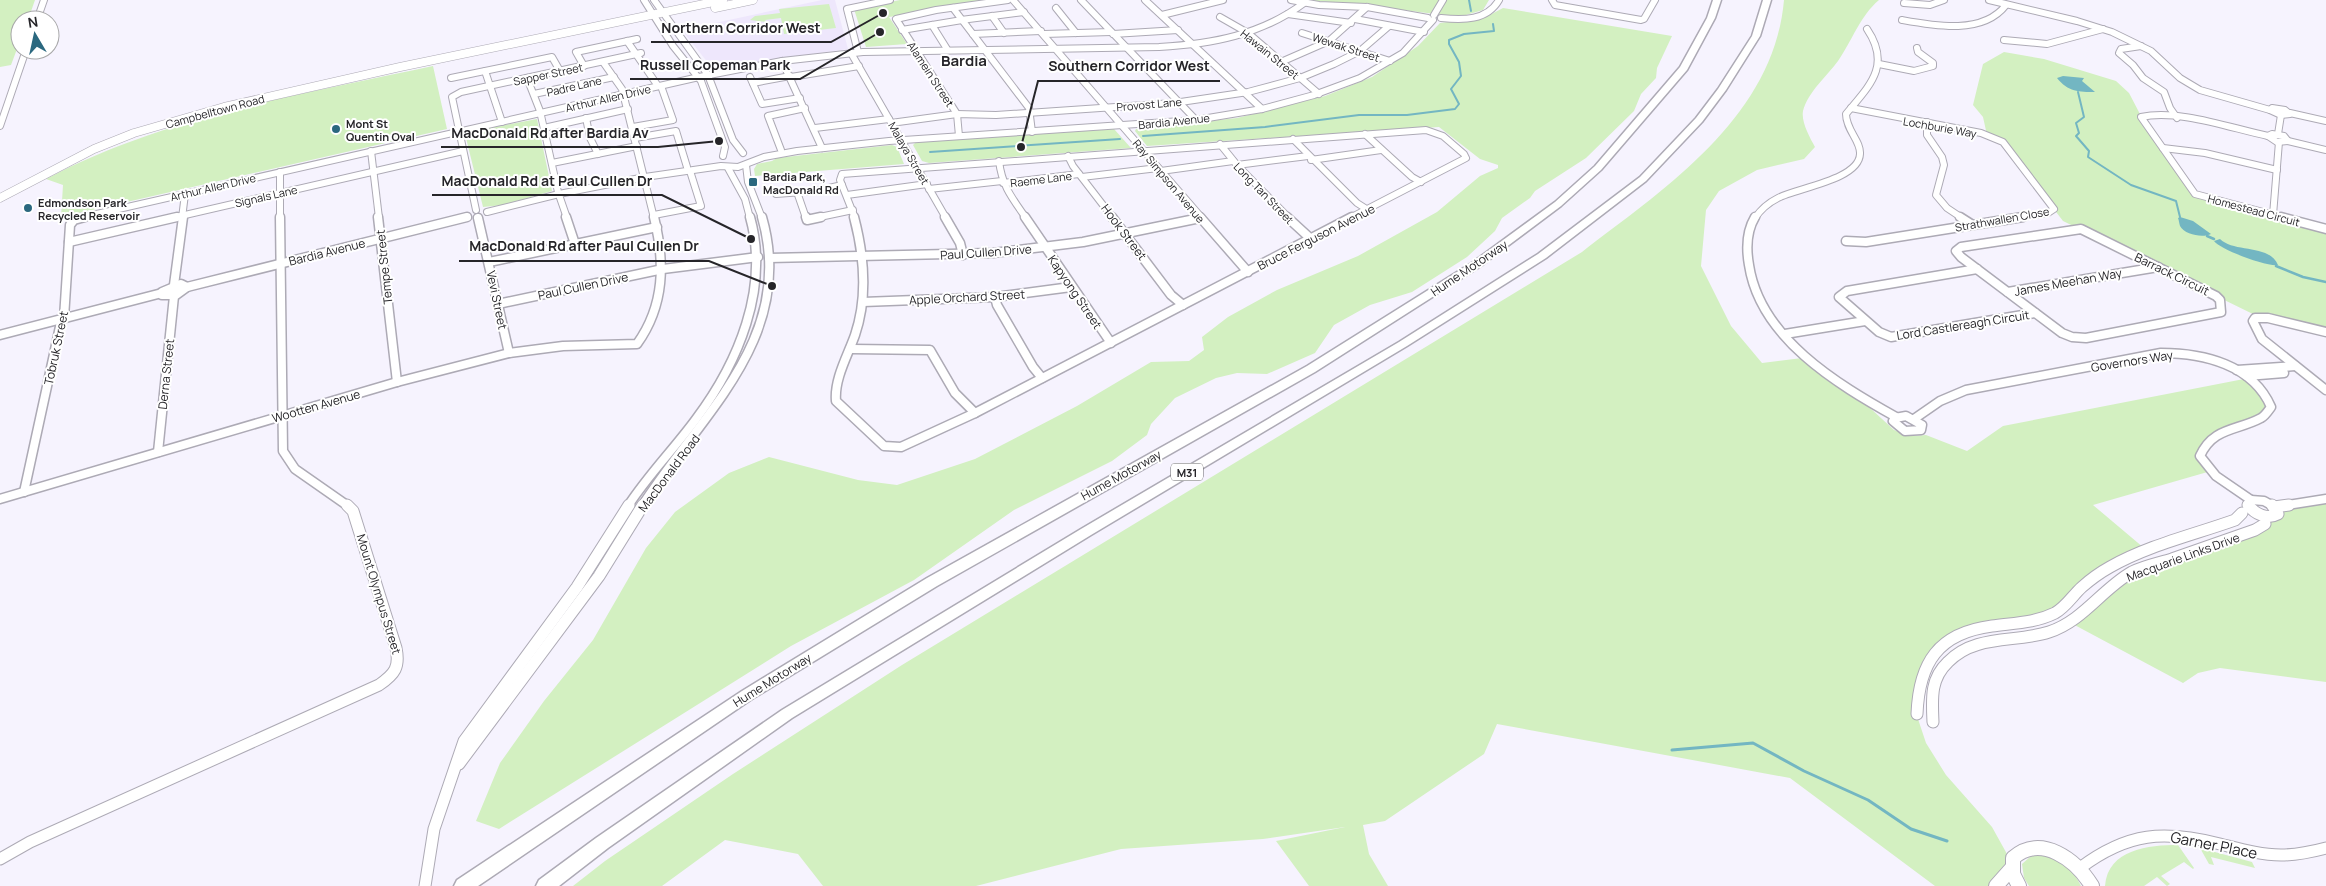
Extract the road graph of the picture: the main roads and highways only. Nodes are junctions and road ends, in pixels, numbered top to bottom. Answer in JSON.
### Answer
{"nodes":[{"id":1,"x":723,"y":0,"type":"edge"},
{"id":2,"x":753,"y":0,"type":"edge"},
{"id":3,"x":1717,"y":0,"type":"edge"},
{"id":4,"x":1767,"y":0,"type":"edge"},
{"id":5,"x":665,"y":15,"type":"junction"},
{"id":6,"x":0,"y":198,"type":"edge"},
{"id":7,"x":2012,"y":868,"type":"junction"},
{"id":8,"x":463,"y":886,"type":"edge"},
{"id":9,"x":545,"y":886,"type":"edge"},
{"id":10,"x":1996,"y":886,"type":"edge"},
{"id":11,"x":2019,"y":886,"type":"edge"},
{"id":12,"x":2092,"y":886,"type":"edge"}],
"edges":[{"from":1,"to":5,"type":"main road","name":"Campbelltown Road"},
{"from":2,"to":5,"type":"main road","name":"Campbelltown Road"},
{"from":3,"to":8,"type":"highway","name":"Hume Motorway","number":"M31"},
{"from":4,"to":9,"type":"highway","number":"M31"},
{"from":5,"to":6,"type":"main road","name":"Campbelltown Road"},
{"from":7,"to":10,"type":"main road"},
{"from":7,"to":11,"type":"main road"},
{"from":7,"to":12,"type":"main road"}]}
